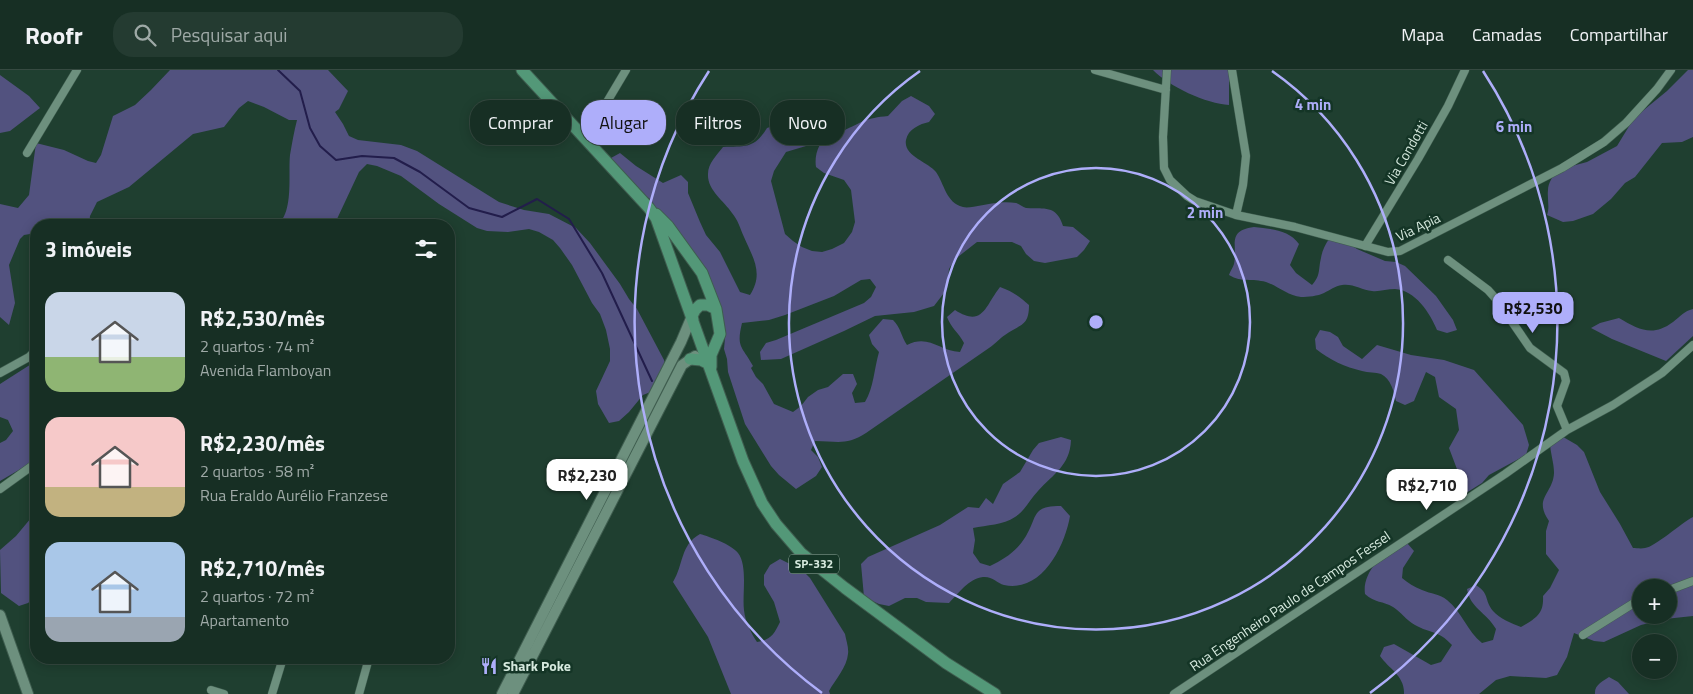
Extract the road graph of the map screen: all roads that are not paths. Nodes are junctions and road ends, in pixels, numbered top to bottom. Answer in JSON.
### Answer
{"nodes":[{"id":1,"x":77,"y":70,"type":"edge"},
{"id":2,"x":522,"y":70,"type":"edge"},
{"id":3,"x":626,"y":70,"type":"edge"},
{"id":4,"x":1095,"y":70,"type":"edge"},
{"id":5,"x":1167,"y":70,"type":"edge"},
{"id":6,"x":1232,"y":70,"type":"edge"},
{"id":7,"x":1465,"y":70,"type":"edge"},
{"id":8,"x":1671,"y":70,"type":"edge"},
{"id":9,"x":1166,"y":90,"type":"junction"},
{"id":10,"x":608,"y":100,"type":"edge"},
{"id":11,"x":28,"y":153,"type":"dead end"},
{"id":12,"x":649,"y":208,"type":"junction"},
{"id":13,"x":1236,"y":215,"type":"junction"},
{"id":14,"x":1365,"y":246,"type":"junction"},
{"id":15,"x":1448,"y":260,"type":"dead end"},
{"id":16,"x":716,"y":310,"type":"junction"},
{"id":17,"x":692,"y":316,"type":"junction"},
{"id":18,"x":717,"y":340,"type":"junction"},
{"id":19,"x":1693,"y":346,"type":"edge"},
{"id":20,"x":30,"y":356,"type":"edge"},
{"id":21,"x":690,"y":359,"type":"joint"},
{"id":22,"x":707,"y":362,"type":"junction"},
{"id":23,"x":0,"y":373,"type":"edge"},
{"id":24,"x":1567,"y":430,"type":"junction"},
{"id":25,"x":30,"y":467,"type":"edge"},
{"id":26,"x":0,"y":489,"type":"edge"},
{"id":27,"x":1693,"y":581,"type":"edge"},
{"id":28,"x":1677,"y":587,"type":"edge"},
{"id":29,"x":1632,"y":604,"type":"edge"},
{"id":30,"x":0,"y":615,"type":"edge"},
{"id":31,"x":1582,"y":635,"type":"dead end"},
{"id":32,"x":281,"y":664,"type":"edge"},
{"id":33,"x":367,"y":664,"type":"edge"},
{"id":34,"x":211,"y":690,"type":"dead end"},
{"id":35,"x":28,"y":694,"type":"edge"},
{"id":36,"x":224,"y":694,"type":"edge"},
{"id":37,"x":272,"y":694,"type":"edge"},
{"id":38,"x":359,"y":694,"type":"edge"},
{"id":39,"x":502,"y":694,"type":"edge"},
{"id":40,"x":513,"y":694,"type":"edge"},
{"id":41,"x":995,"y":694,"type":"edge"},
{"id":42,"x":1174,"y":694,"type":"edge"}],
"edges":[{"from":1,"to":11,"type":"street"},
{"from":2,"to":12,"type":"main road","number":"SP-332"},
{"from":3,"to":10,"type":"street"},
{"from":4,"to":9,"type":"street"},
{"from":5,"to":9,"type":"street","name":"Via Apia"},
{"from":6,"to":13,"type":"street"},
{"from":7,"to":14,"type":"street","name":"Via Condotti"},
{"from":8,"to":14,"type":"street","name":"Via Apia"},
{"from":9,"to":13,"type":"street","name":"Via Apia"},
{"from":12,"to":16,"type":"main road","number":"SP-332"},
{"from":12,"to":17,"type":"main road","number":"SP-332"},
{"from":13,"to":14,"type":"street","name":"Via Apia"},
{"from":15,"to":24,"type":"street"},
{"from":16,"to":17,"type":"main road"},
{"from":16,"to":18,"type":"main road","number":"SP-332"},
{"from":17,"to":18,"type":"main road"},
{"from":17,"to":22,"type":"main road","number":"SP-332"},
{"from":17,"to":39,"type":"main road"},
{"from":18,"to":22,"type":"main road"},
{"from":18,"to":22,"type":"main road","number":"SP-332"},
{"from":19,"to":24,"type":"street","name":"Rua Engenheiro Paulo de Campos Fessel"},
{"from":20,"to":23,"type":"street"},
{"from":21,"to":22,"type":"main road"},
{"from":21,"to":40,"type":"main road"},
{"from":22,"to":41,"type":"main road","number":"SP-332"},
{"from":24,"to":42,"type":"street","name":"Rua Engenheiro Paulo de Campos Fessel"},
{"from":25,"to":26,"type":"street"},
{"from":27,"to":28,"type":"street"},
{"from":29,"to":31,"type":"street"},
{"from":30,"to":35,"type":"main road"},
{"from":32,"to":37,"type":"street"},
{"from":33,"to":38,"type":"street"},
{"from":34,"to":36,"type":"street"}]}
